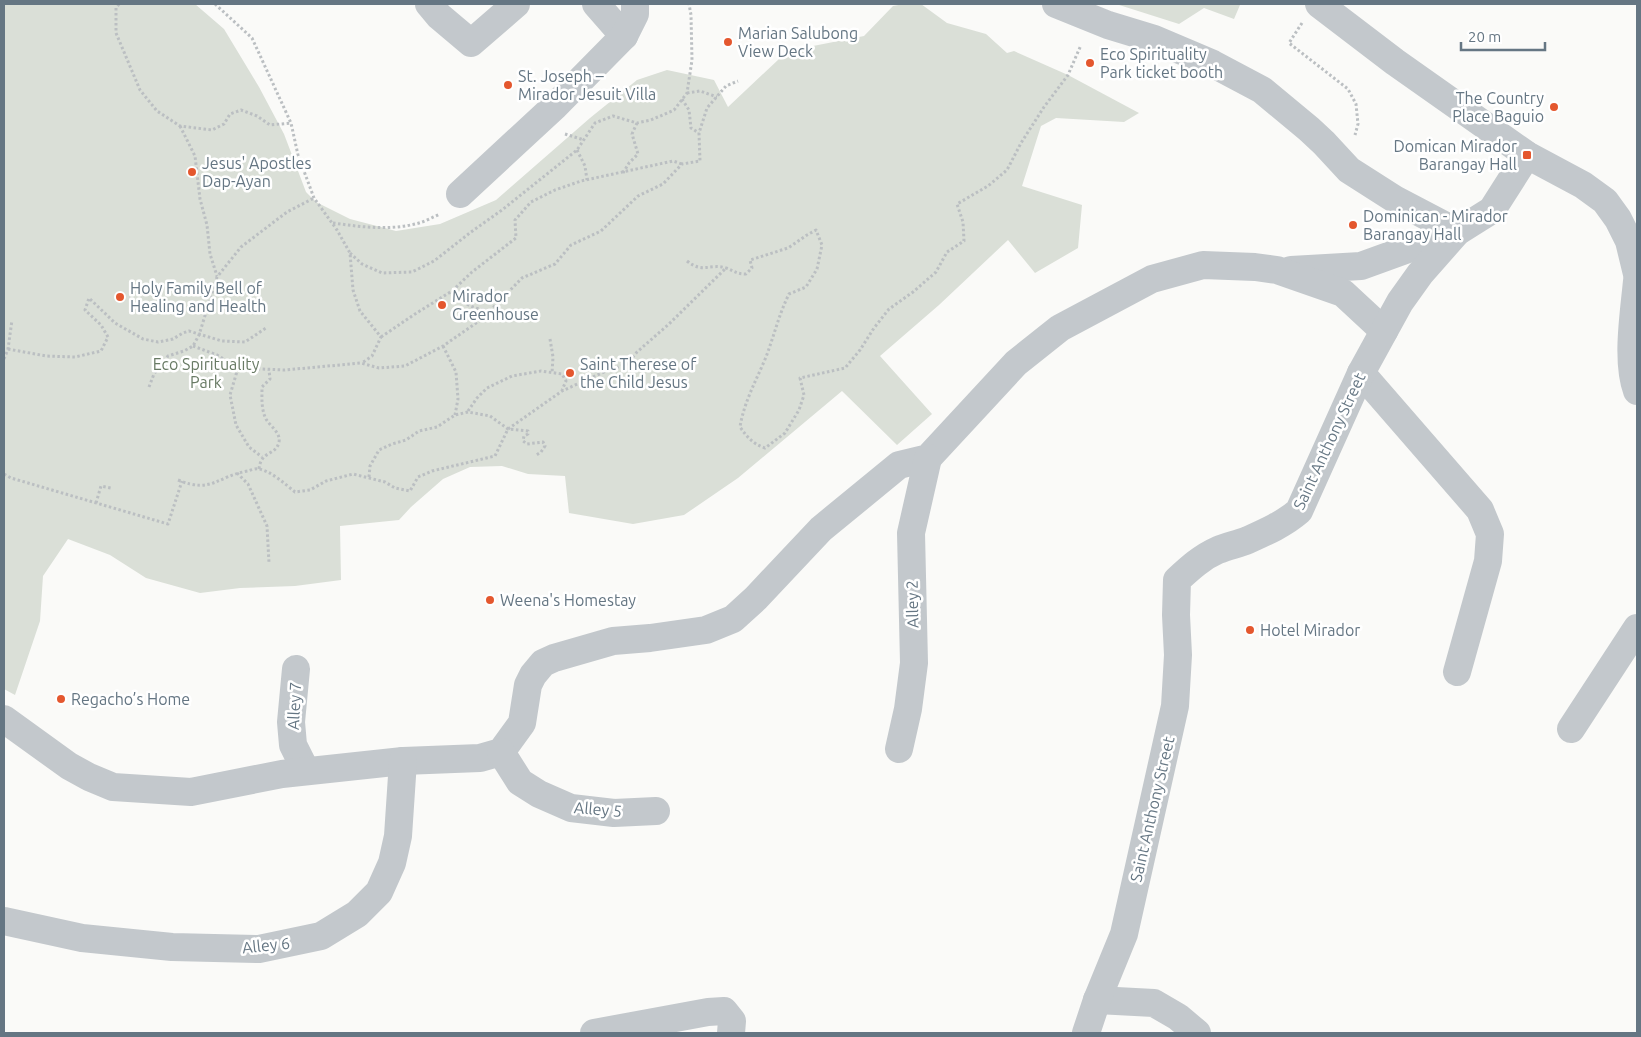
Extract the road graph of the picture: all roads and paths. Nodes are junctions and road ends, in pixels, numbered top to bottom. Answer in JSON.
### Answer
{"nodes":[{"id":1,"x":119,"y":4,"type":"edge"},
{"id":2,"x":214,"y":4,"type":"edge"},
{"id":3,"x":429,"y":4,"type":"edge"},
{"id":4,"x":516,"y":4,"type":"edge"},
{"id":5,"x":596,"y":4,"type":"edge"},
{"id":6,"x":635,"y":4,"type":"edge"},
{"id":7,"x":689,"y":4,"type":"edge"},
{"id":8,"x":1056,"y":4,"type":"edge"},
{"id":9,"x":1311,"y":12,"type":"edge"},
{"id":10,"x":1092,"y":19,"type":"junction"},
{"id":11,"x":624,"y":36,"type":"junction"},
{"id":12,"x":738,"y":81,"type":"dead end"},
{"id":13,"x":687,"y":93,"type":"junction"},
{"id":14,"x":717,"y":97,"type":"junction"},
{"id":15,"x":682,"y":99,"type":"junction"},
{"id":16,"x":291,"y":123,"type":"junction"},
{"id":17,"x":637,"y":123,"type":"junction"},
{"id":18,"x":180,"y":126,"type":"junction"},
{"id":19,"x":699,"y":133,"type":"junction"},
{"id":20,"x":577,"y":150,"type":"junction"},
{"id":21,"x":1527,"y":155,"type":"junction"},
{"id":22,"x":682,"y":164,"type":"junction"},
{"id":23,"x":1349,"y":170,"type":"junction"},
{"id":24,"x":623,"y":173,"type":"junction"},
{"id":25,"x":587,"y":180,"type":"junction"},
{"id":26,"x":460,"y":194,"type":"joint"},
{"id":27,"x":314,"y":198,"type":"junction"},
{"id":28,"x":333,"y":223,"type":"junction"},
{"id":29,"x":1457,"y":232,"type":"junction"},
{"id":30,"x":350,"y":253,"type":"junction"},
{"id":31,"x":687,"y":261,"type":"dead end"},
{"id":32,"x":727,"y":268,"type":"junction"},
{"id":33,"x":1277,"y":270,"type":"junction"},
{"id":34,"x":1637,"y":274,"type":"edge"},
{"id":35,"x":210,"y":275,"type":"dead end"},
{"id":36,"x":217,"y":277,"type":"junction"},
{"id":37,"x":1637,"y":281,"type":"edge"},
{"id":38,"x":452,"y":291,"type":"junction"},
{"id":39,"x":490,"y":311,"type":"junction"},
{"id":40,"x":12,"y":320,"type":"dead end"},
{"id":41,"x":266,"y":328,"type":"dead end"},
{"id":42,"x":1384,"y":331,"type":"junction"},
{"id":43,"x":199,"y":335,"type":"junction"},
{"id":44,"x":381,"y":338,"type":"junction"},
{"id":45,"x":550,"y":339,"type":"dead end"},
{"id":46,"x":193,"y":346,"type":"junction"},
{"id":47,"x":443,"y":346,"type":"junction"},
{"id":48,"x":8,"y":349,"type":"junction"},
{"id":49,"x":4,"y":359,"type":"edge"},
{"id":50,"x":361,"y":363,"type":"junction"},
{"id":51,"x":238,"y":368,"type":"junction"},
{"id":52,"x":269,"y":370,"type":"junction"},
{"id":53,"x":552,"y":373,"type":"junction"},
{"id":54,"x":1361,"y":373,"type":"junction"},
{"id":55,"x":149,"y":387,"type":"dead end"},
{"id":56,"x":562,"y":391,"type":"junction"},
{"id":57,"x":1637,"y":391,"type":"edge"},
{"id":58,"x":468,"y":412,"type":"junction"},
{"id":59,"x":455,"y":415,"type":"junction"},
{"id":60,"x":508,"y":429,"type":"junction"},
{"id":61,"x":535,"y":456,"type":"dead end"},
{"id":62,"x":262,"y":457,"type":"junction"},
{"id":63,"x":928,"y":458,"type":"junction"},
{"id":64,"x":259,"y":469,"type":"junction"},
{"id":65,"x":237,"y":473,"type":"junction"},
{"id":66,"x":4,"y":474,"type":"edge"},
{"id":67,"x":369,"y":477,"type":"junction"},
{"id":68,"x":111,"y":488,"type":"dead end"},
{"id":69,"x":96,"y":503,"type":"junction"},
{"id":70,"x":269,"y":563,"type":"dead end"},
{"id":71,"x":1637,"y":628,"type":"edge"},
{"id":72,"x":296,"y":669,"type":"dead end"},
{"id":73,"x":1457,"y":672,"type":"dead end"},
{"id":74,"x":4,"y":719,"type":"edge"},
{"id":75,"x":1571,"y":729,"type":"dead end"},
{"id":76,"x":899,"y":749,"type":"dead end"},
{"id":77,"x":502,"y":752,"type":"junction"},
{"id":78,"x":403,"y":761,"type":"junction"},
{"id":79,"x":306,"y":771,"type":"junction"},
{"id":80,"x":656,"y":811,"type":"dead end"},
{"id":81,"x":4,"y":921,"type":"edge"},
{"id":82,"x":1097,"y":1000,"type":"junction"},
{"id":83,"x":594,"y":1033,"type":"edge"},
{"id":84,"x":731,"y":1033,"type":"edge"},
{"id":85,"x":1086,"y":1033,"type":"edge"},
{"id":86,"x":1197,"y":1033,"type":"edge"}],
"edges":[{"from":1,"to":18,"type":"path"},
{"from":2,"to":16,"type":"path"},
{"from":3,"to":4,"type":"street"},
{"from":5,"to":11,"type":"street"},
{"from":6,"to":11,"type":"street"},
{"from":7,"to":13,"type":"path"},
{"from":8,"to":10,"type":"street"},
{"from":9,"to":21,"type":"street"},
{"from":9,"to":23,"type":"path"},
{"from":10,"to":23,"type":"street"},
{"from":10,"to":32,"type":"path"},
{"from":11,"to":26,"type":"street"},
{"from":12,"to":14,"type":"path"},
{"from":13,"to":14,"type":"path"},
{"from":13,"to":15,"type":"path"},
{"from":14,"to":19,"type":"path"},
{"from":15,"to":17,"type":"path"},
{"from":15,"to":19,"type":"path"},
{"from":16,"to":18,"type":"path"},
{"from":16,"to":27,"type":"path"},
{"from":17,"to":20,"type":"path"},
{"from":17,"to":24,"type":"path"},
{"from":18,"to":36,"type":"path"},
{"from":19,"to":22,"type":"path"},
{"from":20,"to":25,"type":"path"},
{"from":20,"to":30,"type":"path"},
{"from":21,"to":29,"type":"street","name":"Saint Anthony Street"},
{"from":21,"to":34,"type":"street"},
{"from":22,"to":24,"type":"path"},
{"from":22,"to":39,"type":"path"},
{"from":23,"to":29,"type":"street"},
{"from":24,"to":25,"type":"path"},
{"from":25,"to":38,"type":"path"},
{"from":26,"to":28,"type":"path"},
{"from":27,"to":28,"type":"path"},
{"from":27,"to":36,"type":"path"},
{"from":28,"to":30,"type":"path"},
{"from":29,"to":33,"type":"street"},
{"from":29,"to":42,"type":"street","name":"Saint Anthony Street"},
{"from":30,"to":44,"type":"path"},
{"from":31,"to":32,"type":"path"},
{"from":32,"to":56,"type":"path"},
{"from":33,"to":42,"type":"street"},
{"from":33,"to":63,"type":"street"},
{"from":35,"to":36,"type":"path"},
{"from":36,"to":43,"type":"path"},
{"from":37,"to":57,"type":"street"},
{"from":38,"to":39,"type":"path"},
{"from":38,"to":44,"type":"path"},
{"from":39,"to":47,"type":"path"},
{"from":40,"to":48,"type":"path"},
{"from":41,"to":43,"type":"path"},
{"from":42,"to":54,"type":"street","name":"Saint Anthony Street"},
{"from":43,"to":46,"type":"path"},
{"from":43,"to":48,"type":"path"},
{"from":44,"to":50,"type":"path"},
{"from":45,"to":53,"type":"path"},
{"from":46,"to":51,"type":"path"},
{"from":46,"to":55,"type":"path"},
{"from":47,"to":50,"type":"path"},
{"from":47,"to":59,"type":"path"},
{"from":48,"to":49,"type":"path"},
{"from":50,"to":52,"type":"path"},
{"from":51,"to":52,"type":"path"},
{"from":51,"to":62,"type":"path"},
{"from":52,"to":62,"type":"path"},
{"from":53,"to":56,"type":"path"},
{"from":53,"to":58,"type":"path"},
{"from":54,"to":73,"type":"street"},
{"from":54,"to":82,"type":"street","name":"Saint Anthony Street"},
{"from":56,"to":60,"type":"path"},
{"from":58,"to":59,"type":"path"},
{"from":58,"to":60,"type":"path"},
{"from":59,"to":67,"type":"path"},
{"from":60,"to":61,"type":"path"},
{"from":60,"to":67,"type":"path"},
{"from":62,"to":64,"type":"path"},
{"from":63,"to":76,"type":"street","name":"Alley 2"},
{"from":63,"to":77,"type":"street"},
{"from":64,"to":65,"type":"path"},
{"from":64,"to":67,"type":"path"},
{"from":65,"to":69,"type":"path"},
{"from":65,"to":70,"type":"path"},
{"from":66,"to":69,"type":"path"},
{"from":68,"to":69,"type":"path"},
{"from":71,"to":75,"type":"street"},
{"from":72,"to":79,"type":"street","name":"Alley 7"},
{"from":74,"to":79,"type":"street"},
{"from":77,"to":78,"type":"street"},
{"from":77,"to":80,"type":"street","name":"Alley 5"},
{"from":78,"to":79,"type":"street"},
{"from":78,"to":81,"type":"street","name":"Alley 6"},
{"from":82,"to":85,"type":"street","name":"Saint Anthony Street"},
{"from":82,"to":86,"type":"street"},
{"from":83,"to":84,"type":"street"}]}
